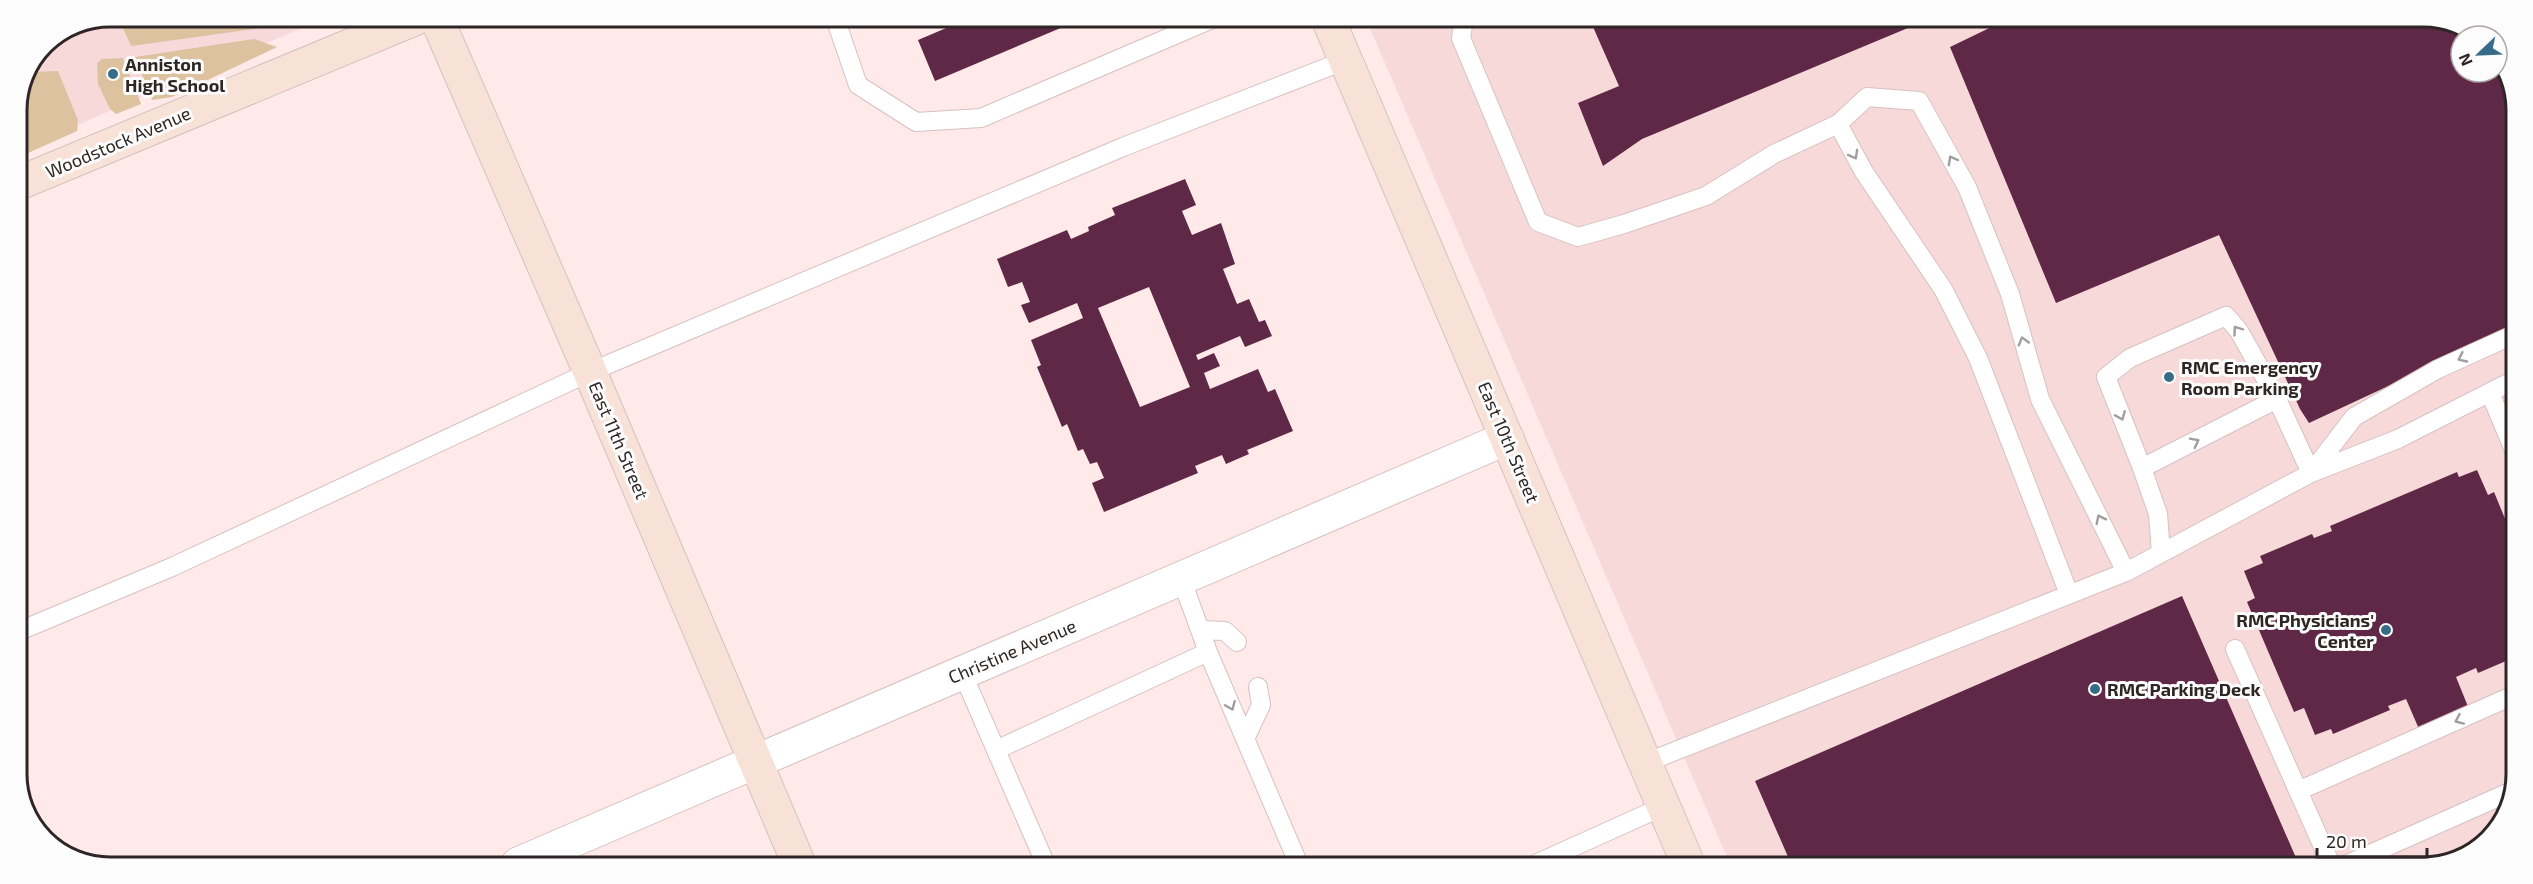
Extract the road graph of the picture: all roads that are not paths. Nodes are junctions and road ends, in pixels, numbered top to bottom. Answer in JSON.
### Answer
{"nodes":[{"id":1,"x":395,"y":27,"type":"edge"},
{"id":2,"x":440,"y":27,"type":"edge"},
{"id":3,"x":838,"y":27,"type":"edge"},
{"id":4,"x":1193,"y":27,"type":"edge"},
{"id":5,"x":1332,"y":27,"type":"edge"},
{"id":6,"x":1463,"y":27,"type":"edge"},
{"id":7,"x":1346,"y":60,"type":"junction"},
{"id":8,"x":1838,"y":124,"type":"junction"},
{"id":9,"x":27,"y":180,"type":"edge"},
{"id":10,"x":2506,"y":338,"type":"edge"},
{"id":11,"x":590,"y":372,"type":"junction"},
{"id":12,"x":2506,"y":384,"type":"edge"},
{"id":13,"x":2490,"y":393,"type":"junction"},
{"id":14,"x":2277,"y":399,"type":"junction"},
{"id":15,"x":2506,"y":431,"type":"edge"},
{"id":16,"x":1507,"y":438,"type":"junction"},
{"id":17,"x":2142,"y":468,"type":"junction"},
{"id":18,"x":2311,"y":473,"type":"junction"},
{"id":19,"x":2161,"y":553,"type":"junction"},
{"id":20,"x":2126,"y":572,"type":"junction"},
{"id":21,"x":1181,"y":578,"type":"junction"},
{"id":22,"x":2069,"y":594,"type":"junction"},
{"id":23,"x":27,"y":628,"type":"edge"},
{"id":24,"x":1200,"y":630,"type":"junction"},
{"id":25,"x":1237,"y":642,"type":"dead end"},
{"id":26,"x":2235,"y":649,"type":"dead end"},
{"id":27,"x":1208,"y":652,"type":"junction"},
{"id":28,"x":962,"y":672,"type":"junction"},
{"id":29,"x":1258,"y":687,"type":"dead end"},
{"id":30,"x":2506,"y":699,"type":"edge"},
{"id":31,"x":1245,"y":739,"type":"junction"},
{"id":32,"x":996,"y":750,"type":"junction"},
{"id":33,"x":755,"y":761,"type":"junction"},
{"id":34,"x":1645,"y":763,"type":"junction"},
{"id":35,"x":2298,"y":791,"type":"junction"},
{"id":36,"x":2503,"y":795,"type":"edge"},
{"id":37,"x":1664,"y":806,"type":"junction"},
{"id":38,"x":534,"y":857,"type":"edge"},
{"id":39,"x":796,"y":857,"type":"edge"},
{"id":40,"x":1043,"y":857,"type":"edge"},
{"id":41,"x":1296,"y":857,"type":"edge"},
{"id":42,"x":1551,"y":857,"type":"edge"},
{"id":43,"x":1685,"y":857,"type":"edge"},
{"id":44,"x":2328,"y":857,"type":"edge"},
{"id":45,"x":2364,"y":857,"type":"edge"}],
"edges":[{"from":1,"to":9,"type":"street","name":"Woodstock Avenue"},
{"from":2,"to":11,"type":"street","name":"East 11th Street"},
{"from":3,"to":4,"type":"lane"},
{"from":5,"to":7,"type":"street","name":"East 10th Street"},
{"from":6,"to":8,"type":"lane"},
{"from":7,"to":11,"type":"lane"},
{"from":7,"to":16,"type":"street","name":"East 10th Street"},
{"from":20,"to":8,"type":"lane","one_way":true},
{"from":8,"to":22,"type":"lane","one_way":true},
{"from":10,"to":18,"type":"lane","one_way":true},
{"from":11,"to":23,"type":"lane"},
{"from":11,"to":33,"type":"street","name":"East 11th Street"},
{"from":12,"to":13,"type":"lane"},
{"from":13,"to":15,"type":"lane"},
{"from":13,"to":18,"type":"lane"},
{"from":17,"to":14,"type":"lane","one_way":true},
{"from":14,"to":17,"type":"lane","one_way":true},
{"from":14,"to":18,"type":"lane"},
{"from":16,"to":21,"type":"street","name":"Christine Avenue"},
{"from":16,"to":34,"type":"street","name":"East 10th Street"},
{"from":17,"to":19,"type":"lane"},
{"from":18,"to":19,"type":"lane"},
{"from":19,"to":20,"type":"lane"},
{"from":20,"to":22,"type":"lane"},
{"from":21,"to":24,"type":"lane"},
{"from":21,"to":28,"type":"street","name":"Christine Avenue"},
{"from":22,"to":34,"type":"lane"},
{"from":24,"to":25,"type":"lane"},
{"from":24,"to":27,"type":"lane"},
{"from":26,"to":35,"type":"lane"},
{"from":27,"to":31,"type":"lane","one_way":true},
{"from":27,"to":32,"type":"lane"},
{"from":28,"to":32,"type":"lane"},
{"from":28,"to":33,"type":"street","name":"Christine Avenue"},
{"from":29,"to":31,"type":"lane"},
{"from":30,"to":35,"type":"lane","one_way":true},
{"from":31,"to":41,"type":"lane"},
{"from":32,"to":40,"type":"lane"},
{"from":33,"to":38,"type":"street","name":"Christine Avenue"},
{"from":33,"to":39,"type":"street","name":"East 11th Street"},
{"from":34,"to":37,"type":"street","name":"East 10th Street"},
{"from":35,"to":44,"type":"lane"},
{"from":36,"to":45,"type":"lane"},
{"from":37,"to":42,"type":"lane"},
{"from":37,"to":43,"type":"street","name":"East 10th Street"}]}
